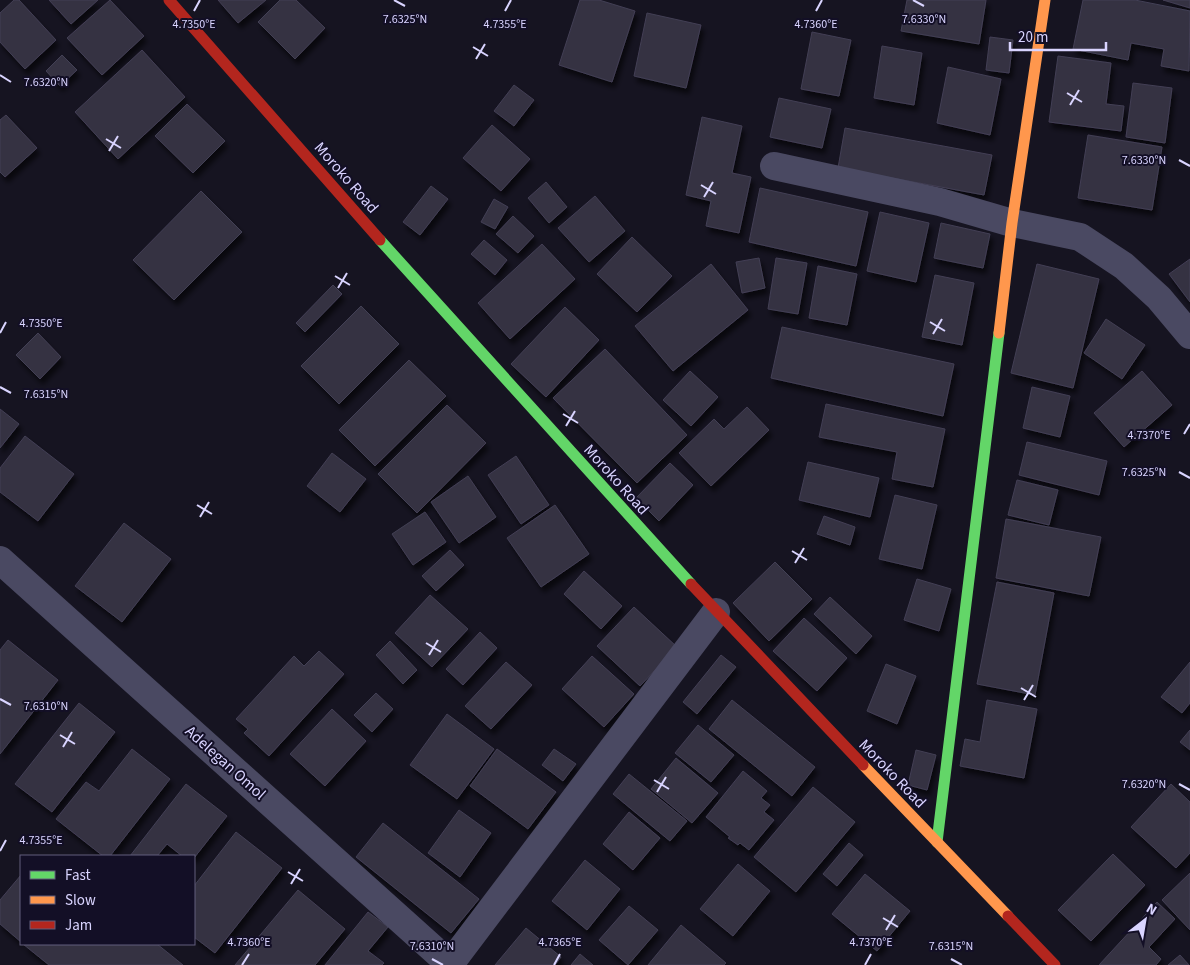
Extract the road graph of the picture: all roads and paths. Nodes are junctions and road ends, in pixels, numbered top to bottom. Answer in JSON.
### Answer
{"nodes":[{"id":1,"x":169,"y":0,"type":"edge"},
{"id":2,"x":1045,"y":0,"type":"edge"},
{"id":3,"x":774,"y":166,"type":"dead end"},
{"id":4,"x":1012,"y":223,"type":"junction"},
{"id":5,"x":1190,"y":336,"type":"edge"},
{"id":6,"x":0,"y":560,"type":"edge"},
{"id":7,"x":716,"y":612,"type":"junction"},
{"id":8,"x":937,"y":842,"type":"junction"},
{"id":9,"x":450,"y":965,"type":"edge"},
{"id":10,"x":1055,"y":965,"type":"edge"}],
"edges":[{"from":1,"to":7,"type":"street","name":"Moroko Road"},
{"from":2,"to":4,"type":"street"},
{"from":3,"to":4,"type":"street"},
{"from":4,"to":5,"type":"street"},
{"from":4,"to":8,"type":"street"},
{"from":6,"to":9,"type":"street","name":"Adelegan Omol"},
{"from":7,"to":8,"type":"street","name":"Moroko Road"},
{"from":7,"to":9,"type":"street"},
{"from":8,"to":10,"type":"street","name":"Moroko Road"}]}
